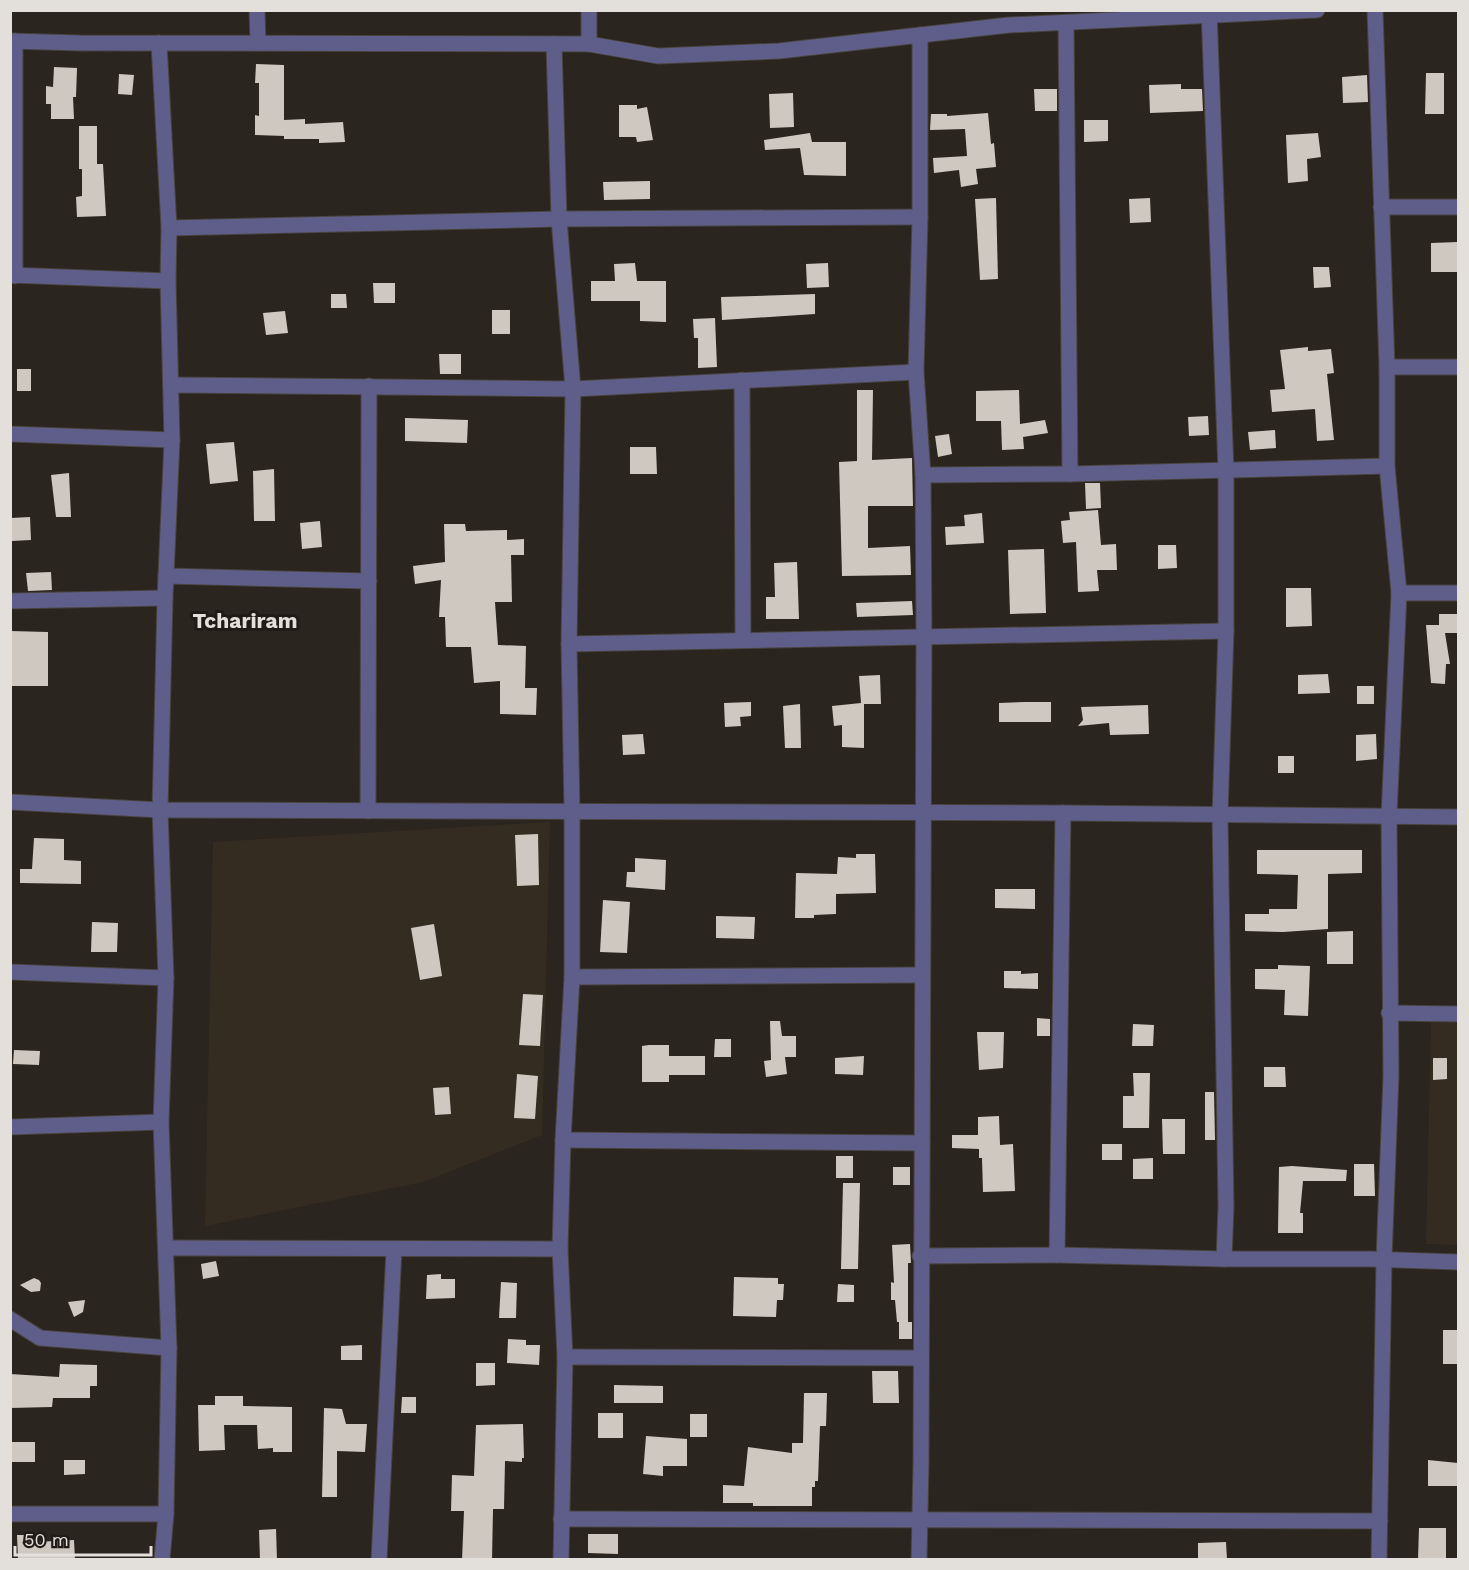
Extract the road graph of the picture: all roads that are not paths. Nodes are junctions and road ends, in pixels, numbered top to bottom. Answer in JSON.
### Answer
{"nodes":[{"id":1,"x":257,"y":10,"type":"edge"},
{"id":2,"x":589,"y":10,"type":"edge"},
{"id":3,"x":1317,"y":10,"type":"edge"},
{"id":4,"x":1375,"y":10,"type":"edge"},
{"id":5,"x":1209,"y":13,"type":"edge"},
{"id":6,"x":1009,"y":18,"type":"edge"},
{"id":7,"x":1066,"y":23,"type":"junction"},
{"id":8,"x":920,"y":35,"type":"junction"},
{"id":9,"x":13,"y":41,"type":"edge"},
{"id":10,"x":159,"y":43,"type":"junction"},
{"id":11,"x":258,"y":43,"type":"junction"},
{"id":12,"x":554,"y":44,"type":"junction"},
{"id":13,"x":589,"y":44,"type":"junction"},
{"id":14,"x":1381,"y":207,"type":"junction"},
{"id":15,"x":1458,"y":207,"type":"edge"},
{"id":16,"x":920,"y":217,"type":"junction"},
{"id":17,"x":559,"y":219,"type":"junction"},
{"id":18,"x":169,"y":228,"type":"junction"},
{"id":19,"x":13,"y":275,"type":"edge"},
{"id":20,"x":168,"y":281,"type":"junction"},
{"id":21,"x":1387,"y":367,"type":"junction"},
{"id":22,"x":1458,"y":367,"type":"edge"},
{"id":23,"x":916,"y":372,"type":"junction"},
{"id":24,"x":742,"y":380,"type":"junction"},
{"id":25,"x":171,"y":385,"type":"junction"},
{"id":26,"x":369,"y":386,"type":"junction"},
{"id":27,"x":573,"y":389,"type":"junction"},
{"id":28,"x":10,"y":434,"type":"edge"},
{"id":29,"x":172,"y":440,"type":"junction"},
{"id":30,"x":1386,"y":466,"type":"junction"},
{"id":31,"x":1226,"y":471,"type":"junction"},
{"id":32,"x":1070,"y":474,"type":"junction"},
{"id":33,"x":923,"y":475,"type":"junction"},
{"id":34,"x":166,"y":576,"type":"junction"},
{"id":35,"x":369,"y":581,"type":"junction"},
{"id":36,"x":1399,"y":593,"type":"junction"},
{"id":37,"x":1458,"y":593,"type":"edge"},
{"id":38,"x":165,"y":598,"type":"junction"},
{"id":39,"x":10,"y":600,"type":"edge"},
{"id":40,"x":1226,"y":632,"type":"junction"},
{"id":41,"x":924,"y":637,"type":"junction"},
{"id":42,"x":743,"y":640,"type":"junction"},
{"id":43,"x":569,"y":644,"type":"junction"},
{"id":44,"x":10,"y":802,"type":"edge"},
{"id":45,"x":160,"y":810,"type":"junction"},
{"id":46,"x":368,"y":811,"type":"junction"},
{"id":47,"x":572,"y":811,"type":"junction"},
{"id":48,"x":924,"y":813,"type":"junction"},
{"id":49,"x":1064,"y":813,"type":"junction"},
{"id":50,"x":1221,"y":815,"type":"junction"},
{"id":51,"x":1389,"y":816,"type":"junction"},
{"id":52,"x":1458,"y":817,"type":"edge"},
{"id":53,"x":10,"y":972,"type":"edge"},
{"id":54,"x":921,"y":975,"type":"junction"},
{"id":55,"x":572,"y":977,"type":"junction"},
{"id":56,"x":166,"y":978,"type":"junction"},
{"id":57,"x":1389,"y":1013,"type":"junction"},
{"id":58,"x":1458,"y":1014,"type":"edge"},
{"id":59,"x":161,"y":1122,"type":"junction"},
{"id":60,"x":10,"y":1127,"type":"edge"},
{"id":61,"x":563,"y":1140,"type":"junction"},
{"id":62,"x":922,"y":1143,"type":"junction"},
{"id":63,"x":166,"y":1248,"type":"junction"},
{"id":64,"x":394,"y":1249,"type":"junction"},
{"id":65,"x":560,"y":1249,"type":"junction"},
{"id":66,"x":1057,"y":1255,"type":"junction"},
{"id":67,"x":920,"y":1256,"type":"junction"},
{"id":68,"x":1224,"y":1259,"type":"junction"},
{"id":69,"x":1384,"y":1259,"type":"junction"},
{"id":70,"x":1458,"y":1262,"type":"edge"},
{"id":71,"x":10,"y":1319,"type":"edge"},
{"id":72,"x":169,"y":1348,"type":"junction"},
{"id":73,"x":565,"y":1357,"type":"junction"},
{"id":74,"x":921,"y":1358,"type":"junction"},
{"id":75,"x":10,"y":1514,"type":"edge"},
{"id":76,"x":166,"y":1514,"type":"junction"},
{"id":77,"x":561,"y":1519,"type":"junction"},
{"id":78,"x":920,"y":1520,"type":"junction"},
{"id":79,"x":1380,"y":1521,"type":"junction"},
{"id":80,"x":162,"y":1560,"type":"edge"},
{"id":81,"x":379,"y":1560,"type":"edge"},
{"id":82,"x":561,"y":1560,"type":"edge"},
{"id":83,"x":919,"y":1560,"type":"edge"},
{"id":84,"x":1379,"y":1560,"type":"edge"}],
"edges":[{"from":1,"to":11,"type":"street"},
{"from":2,"to":13,"type":"street"},
{"from":3,"to":5,"type":"street"},
{"from":4,"to":14,"type":"street"},
{"from":5,"to":7,"type":"street"},
{"from":5,"to":31,"type":"street"},
{"from":6,"to":7,"type":"street"},
{"from":6,"to":8,"type":"street"},
{"from":7,"to":32,"type":"street"},
{"from":8,"to":13,"type":"street"},
{"from":8,"to":16,"type":"street"},
{"from":9,"to":10,"type":"street"},
{"from":9,"to":19,"type":"street"},
{"from":10,"to":11,"type":"street"},
{"from":10,"to":18,"type":"street"},
{"from":11,"to":12,"type":"street"},
{"from":12,"to":13,"type":"street"},
{"from":12,"to":17,"type":"street"},
{"from":14,"to":15,"type":"street"},
{"from":14,"to":21,"type":"street"},
{"from":16,"to":17,"type":"street"},
{"from":16,"to":23,"type":"street"},
{"from":17,"to":18,"type":"street"},
{"from":17,"to":27,"type":"street"},
{"from":18,"to":20,"type":"street"},
{"from":19,"to":20,"type":"street"},
{"from":20,"to":25,"type":"street"},
{"from":21,"to":22,"type":"street"},
{"from":21,"to":30,"type":"street"},
{"from":23,"to":24,"type":"street"},
{"from":23,"to":33,"type":"street"},
{"from":24,"to":27,"type":"street"},
{"from":24,"to":42,"type":"street"},
{"from":25,"to":26,"type":"street"},
{"from":25,"to":29,"type":"street"},
{"from":26,"to":27,"type":"street"},
{"from":26,"to":35,"type":"street"},
{"from":27,"to":43,"type":"street"},
{"from":28,"to":29,"type":"street"},
{"from":29,"to":34,"type":"street"},
{"from":30,"to":31,"type":"street"},
{"from":30,"to":36,"type":"street"},
{"from":31,"to":32,"type":"street"},
{"from":31,"to":40,"type":"street"},
{"from":32,"to":33,"type":"street"},
{"from":33,"to":41,"type":"street"},
{"from":34,"to":35,"type":"street"},
{"from":34,"to":38,"type":"street"},
{"from":35,"to":46,"type":"street"},
{"from":36,"to":37,"type":"street"},
{"from":36,"to":51,"type":"street"},
{"from":38,"to":39,"type":"street"},
{"from":38,"to":45,"type":"street"},
{"from":40,"to":41,"type":"street"},
{"from":40,"to":50,"type":"street"},
{"from":41,"to":42,"type":"street"},
{"from":41,"to":48,"type":"street"},
{"from":42,"to":43,"type":"street"},
{"from":43,"to":47,"type":"street"},
{"from":44,"to":45,"type":"street"},
{"from":45,"to":46,"type":"street"},
{"from":45,"to":56,"type":"street"},
{"from":46,"to":47,"type":"street"},
{"from":47,"to":48,"type":"street"},
{"from":47,"to":55,"type":"street"},
{"from":48,"to":49,"type":"street"},
{"from":48,"to":54,"type":"street"},
{"from":49,"to":50,"type":"street"},
{"from":49,"to":66,"type":"street"},
{"from":50,"to":51,"type":"street"},
{"from":50,"to":68,"type":"street"},
{"from":51,"to":52,"type":"street"},
{"from":51,"to":57,"type":"street"},
{"from":53,"to":56,"type":"street"},
{"from":54,"to":55,"type":"street"},
{"from":54,"to":62,"type":"street"},
{"from":55,"to":61,"type":"street"},
{"from":56,"to":59,"type":"street"},
{"from":57,"to":58,"type":"street"},
{"from":57,"to":69,"type":"street"},
{"from":59,"to":60,"type":"street"},
{"from":59,"to":63,"type":"street"},
{"from":61,"to":62,"type":"street"},
{"from":61,"to":65,"type":"street"},
{"from":62,"to":67,"type":"street"},
{"from":63,"to":64,"type":"street"},
{"from":63,"to":72,"type":"street"},
{"from":64,"to":65,"type":"street"},
{"from":64,"to":81,"type":"street"},
{"from":65,"to":73,"type":"street"},
{"from":66,"to":67,"type":"street"},
{"from":66,"to":68,"type":"street"},
{"from":67,"to":74,"type":"street"},
{"from":68,"to":69,"type":"street"},
{"from":69,"to":70,"type":"street"},
{"from":69,"to":79,"type":"street"},
{"from":71,"to":72,"type":"street"},
{"from":72,"to":76,"type":"street"},
{"from":73,"to":74,"type":"street"},
{"from":73,"to":77,"type":"street"},
{"from":74,"to":78,"type":"street"},
{"from":75,"to":76,"type":"street"},
{"from":76,"to":80,"type":"street"},
{"from":77,"to":78,"type":"street"},
{"from":77,"to":82,"type":"street"},
{"from":78,"to":79,"type":"street"},
{"from":78,"to":83,"type":"street"},
{"from":79,"to":84,"type":"street"}]}
